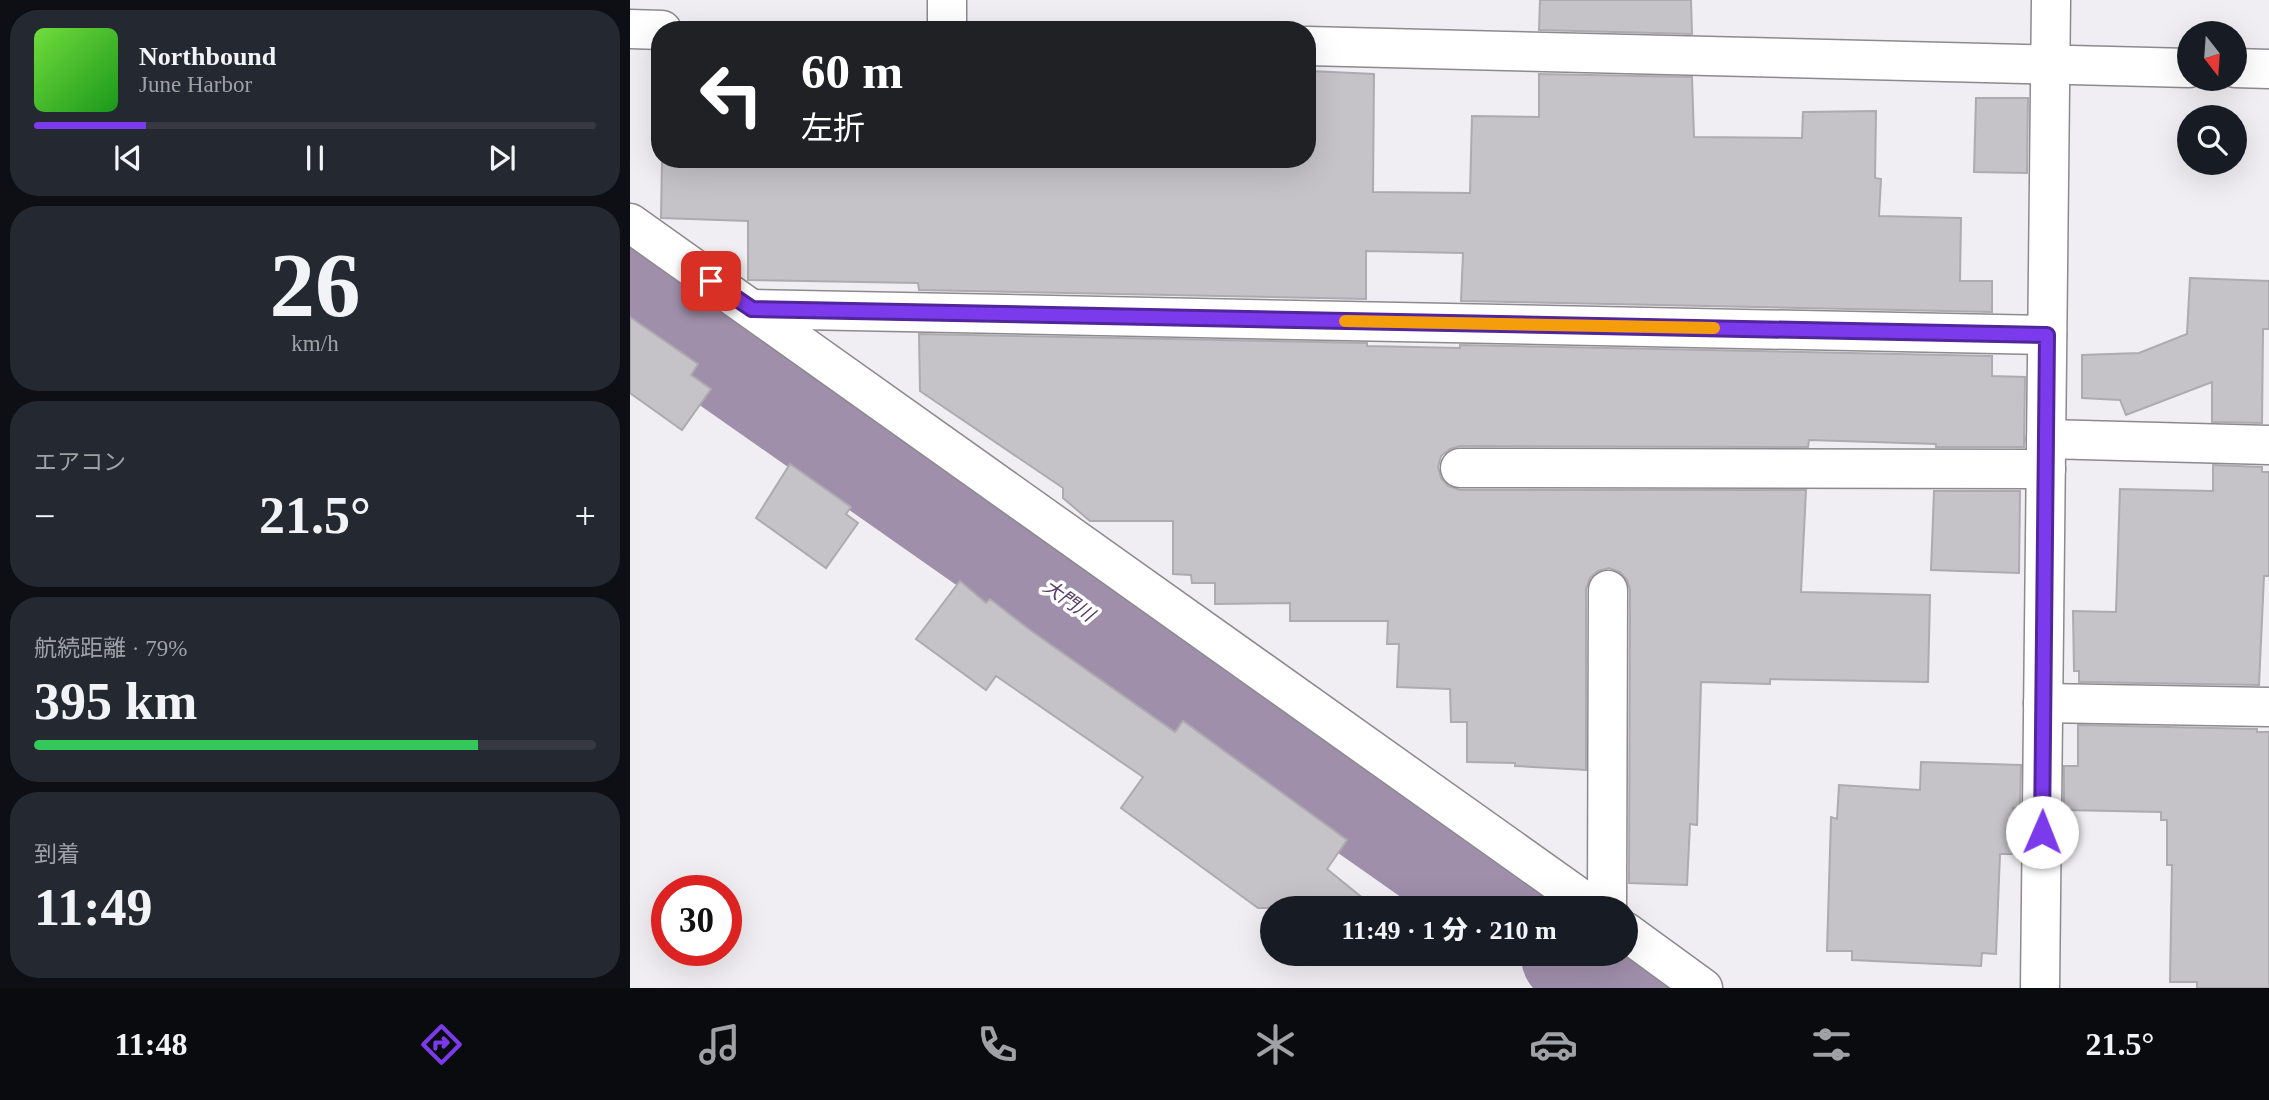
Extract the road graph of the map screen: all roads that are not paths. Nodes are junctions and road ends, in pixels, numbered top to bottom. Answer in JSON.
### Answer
{"nodes":[{"id":1,"x":947,"y":0,"type":"edge"},
{"id":2,"x":2051,"y":0,"type":"edge"},
{"id":3,"x":947,"y":21,"type":"edge"},
{"id":4,"x":630,"y":29,"type":"edge"},
{"id":5,"x":651,"y":30,"type":"edge"},
{"id":6,"x":1316,"y":46,"type":"edge"},
{"id":7,"x":2050,"y":65,"type":"junction"},
{"id":8,"x":2177,"y":68,"type":"edge"},
{"id":9,"x":2247,"y":68,"type":"edge"},
{"id":10,"x":2269,"y":69,"type":"edge"},
{"id":11,"x":630,"y":223,"type":"edge"},
{"id":12,"x":752,"y":309,"type":"junction"},
{"id":13,"x":2047,"y":335,"type":"junction"},
{"id":14,"x":2269,"y":445,"type":"edge"},
{"id":15,"x":2046,"y":454,"type":"junction"},
{"id":16,"x":1460,"y":468,"type":"dead end"},
{"id":17,"x":1608,"y":590,"type":"dead end"},
{"id":18,"x":2043,"y":703,"type":"junction"},
{"id":19,"x":2269,"y":707,"type":"edge"},
{"id":20,"x":1577,"y":896,"type":"edge"},
{"id":21,"x":1607,"y":896,"type":"edge"},
{"id":22,"x":1638,"y":941,"type":"edge"},
{"id":23,"x":1703,"y":988,"type":"edge"},
{"id":24,"x":2040,"y":988,"type":"edge"}],
"edges":[{"from":1,"to":3,"type":"street"},
{"from":2,"to":7,"type":"street"},
{"from":4,"to":5,"type":"street"},
{"from":6,"to":7,"type":"street"},
{"from":7,"to":8,"type":"street"},
{"from":7,"to":13,"type":"street"},
{"from":9,"to":10,"type":"street"},
{"from":11,"to":12,"type":"street"},
{"from":12,"to":13,"type":"street"},
{"from":12,"to":20,"type":"street"},
{"from":13,"to":15,"type":"street"},
{"from":14,"to":15,"type":"street"},
{"from":15,"to":16,"type":"street"},
{"from":15,"to":18,"type":"street"},
{"from":17,"to":21,"type":"street"},
{"from":18,"to":19,"type":"street"},
{"from":18,"to":24,"type":"street"},
{"from":22,"to":23,"type":"street"}]}
